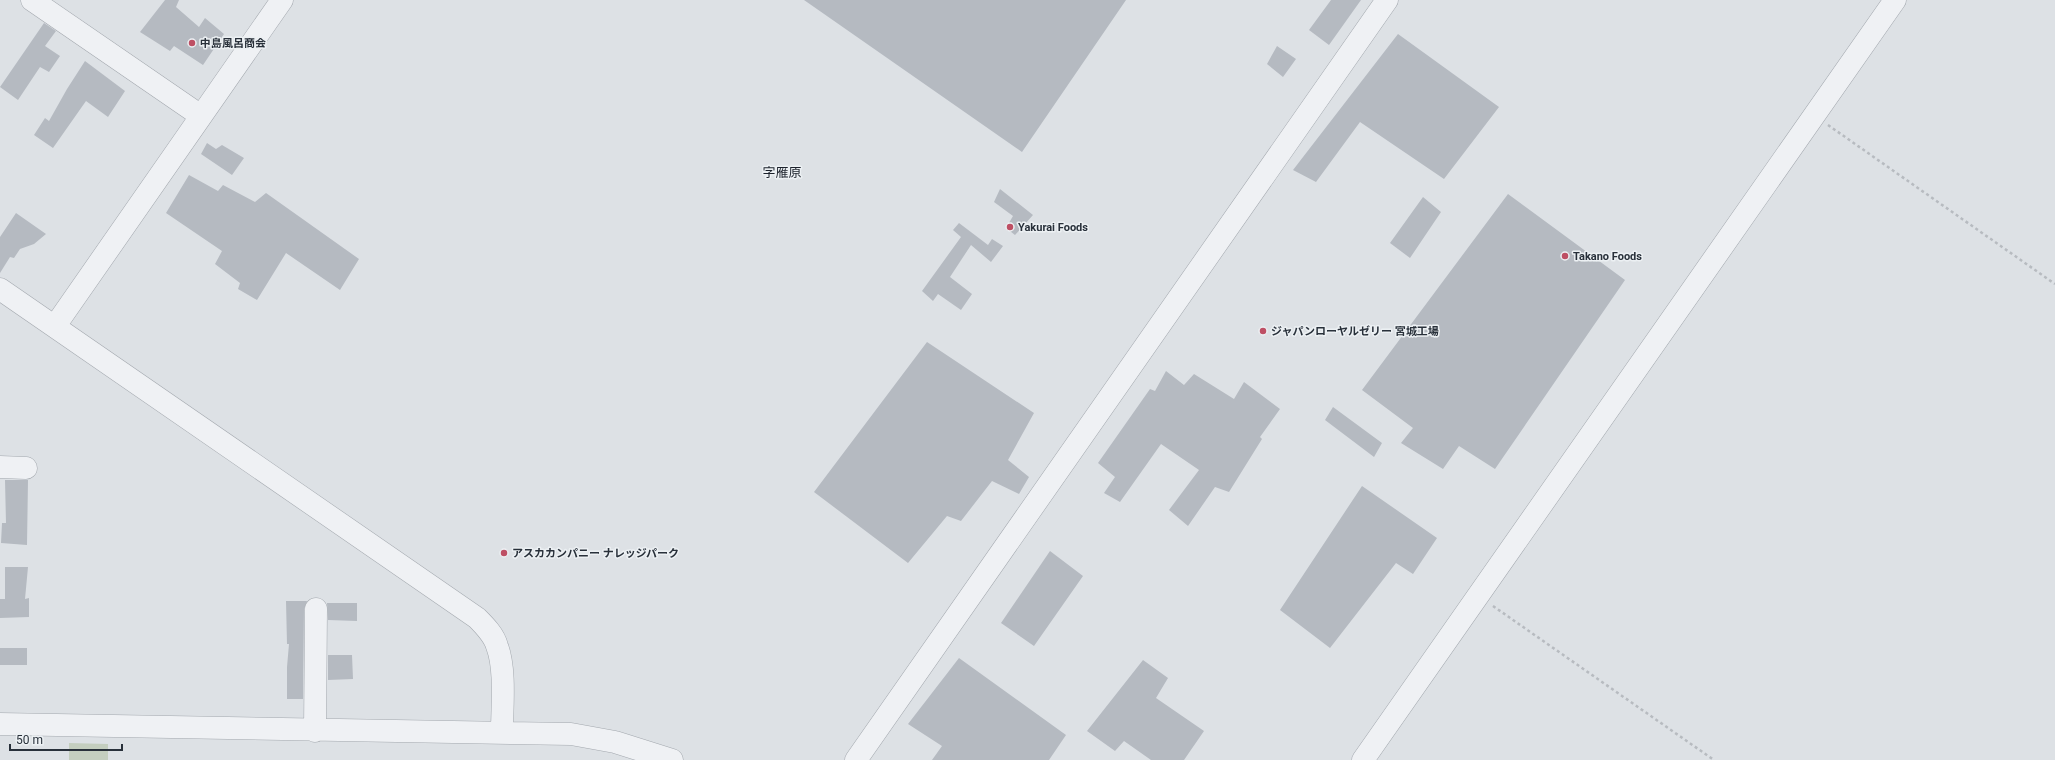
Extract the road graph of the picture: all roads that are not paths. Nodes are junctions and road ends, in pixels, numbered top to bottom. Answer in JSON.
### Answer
{"nodes":[{"id":1,"x":32,"y":0,"type":"edge"},
{"id":2,"x":282,"y":0,"type":"edge"},
{"id":3,"x":1387,"y":0,"type":"edge"},
{"id":4,"x":1895,"y":0,"type":"edge"},
{"id":5,"x":201,"y":116,"type":"junction"},
{"id":6,"x":0,"y":289,"type":"edge"},
{"id":7,"x":55,"y":326,"type":"junction"},
{"id":8,"x":0,"y":467,"type":"edge"},
{"id":9,"x":26,"y":468,"type":"dead end"},
{"id":10,"x":316,"y":609,"type":"dead end"},
{"id":11,"x":0,"y":724,"type":"edge"},
{"id":12,"x":315,"y":730,"type":"junction"},
{"id":13,"x":502,"y":732,"type":"junction"},
{"id":14,"x":672,"y":760,"type":"edge"},
{"id":15,"x":856,"y":760,"type":"edge"},
{"id":16,"x":1363,"y":760,"type":"edge"}],
"edges":[{"from":1,"to":5,"type":"street"},
{"from":2,"to":5,"type":"street"},
{"from":3,"to":15,"type":"street"},
{"from":4,"to":16,"type":"street"},
{"from":5,"to":7,"type":"street"},
{"from":6,"to":7,"type":"street"},
{"from":7,"to":13,"type":"street"},
{"from":8,"to":9,"type":"street"},
{"from":10,"to":12,"type":"street"},
{"from":11,"to":12,"type":"street"},
{"from":12,"to":13,"type":"street"},
{"from":13,"to":14,"type":"street"}]}
